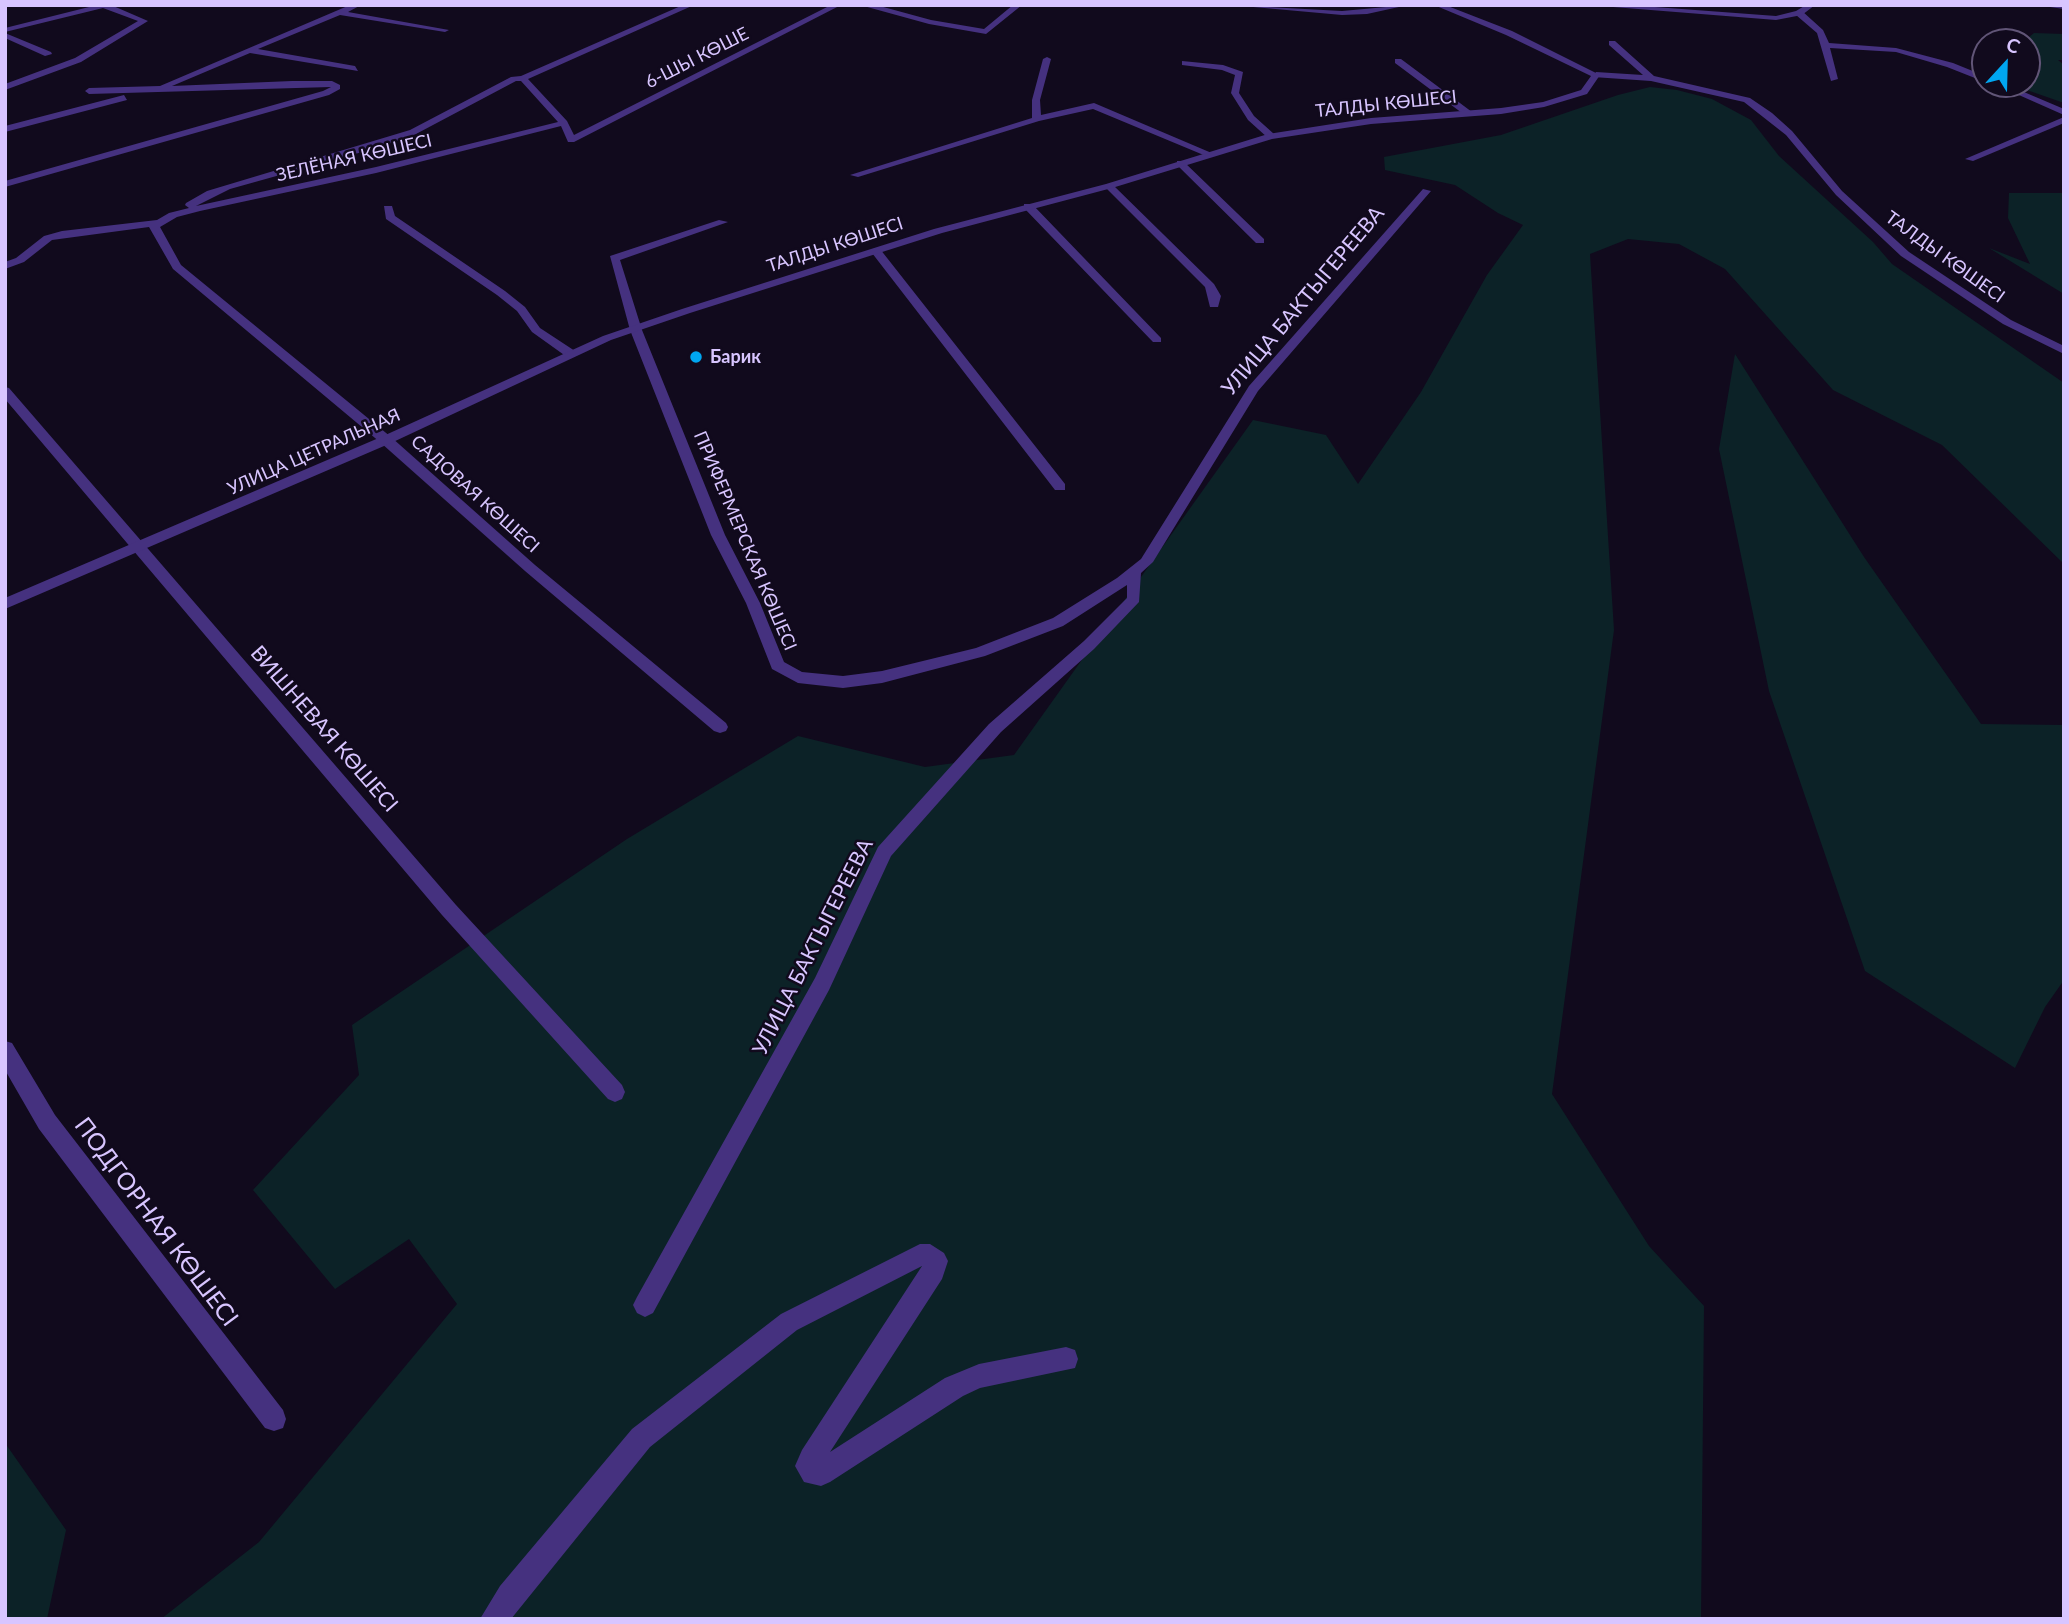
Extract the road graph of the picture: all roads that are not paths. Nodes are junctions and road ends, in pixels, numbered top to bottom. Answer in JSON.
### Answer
{"nodes":[{"id":1,"x":357,"y":5,"type":"edge"},
{"id":2,"x":690,"y":5,"type":"edge"},
{"id":3,"x":837,"y":5,"type":"edge"},
{"id":4,"x":864,"y":5,"type":"edge"},
{"id":5,"x":1018,"y":5,"type":"edge"},
{"id":6,"x":1235,"y":5,"type":"edge"},
{"id":7,"x":1404,"y":5,"type":"edge"},
{"id":8,"x":1438,"y":5,"type":"edge"},
{"id":9,"x":1592,"y":5,"type":"edge"},
{"id":10,"x":2053,"y":5,"type":"edge"},
{"id":11,"x":106,"y":6,"type":"edge"},
{"id":12,"x":2064,"y":7,"type":"edge"},
{"id":13,"x":1691,"y":8,"type":"edge"},
{"id":14,"x":1802,"y":8,"type":"edge"},
{"id":15,"x":338,"y":12,"type":"junction"},
{"id":16,"x":445,"y":30,"type":"dead end"},
{"id":17,"x":5,"y":33,"type":"edge"},
{"id":18,"x":1612,"y":43,"type":"dead end"},
{"id":19,"x":1826,"y":45,"type":"junction"},
{"id":20,"x":247,"y":50,"type":"junction"},
{"id":21,"x":48,"y":54,"type":"dead end"},
{"id":22,"x":1047,"y":59,"type":"dead end"},
{"id":23,"x":1398,"y":61,"type":"dead end"},
{"id":24,"x":1185,"y":63,"type":"dead end"},
{"id":25,"x":355,"y":69,"type":"dead end"},
{"id":26,"x":1971,"y":74,"type":"edge"},
{"id":27,"x":1596,"y":75,"type":"junction"},
{"id":28,"x":1651,"y":78,"type":"junction"},
{"id":29,"x":519,"y":79,"type":"junction"},
{"id":30,"x":1834,"y":79,"type":"dead end"},
{"id":31,"x":5,"y":86,"type":"edge"},
{"id":32,"x":153,"y":90,"type":"junction"},
{"id":33,"x":89,"y":92,"type":"dead end"},
{"id":34,"x":2032,"y":98,"type":"edge"},
{"id":35,"x":2064,"y":112,"type":"edge"},
{"id":36,"x":1469,"y":114,"type":"junction"},
{"id":37,"x":1037,"y":119,"type":"junction"},
{"id":38,"x":2064,"y":120,"type":"edge"},
{"id":39,"x":564,"y":123,"type":"junction"},
{"id":40,"x":5,"y":129,"type":"edge"},
{"id":41,"x":1271,"y":136,"type":"junction"},
{"id":42,"x":1209,"y":154,"type":"junction"},
{"id":43,"x":1970,"y":159,"type":"dead end"},
{"id":44,"x":1181,"y":163,"type":"junction"},
{"id":45,"x":855,"y":175,"type":"dead end"},
{"id":46,"x":5,"y":184,"type":"edge"},
{"id":47,"x":1110,"y":186,"type":"junction"},
{"id":48,"x":1426,"y":191,"type":"dead end"},
{"id":49,"x":1028,"y":206,"type":"junction"},
{"id":50,"x":388,"y":208,"type":"dead end"},
{"id":51,"x":178,"y":214,"type":"junction"},
{"id":52,"x":723,"y":222,"type":"dead end"},
{"id":53,"x":155,"y":224,"type":"junction"},
{"id":54,"x":1260,"y":241,"type":"dead end"},
{"id":55,"x":876,"y":251,"type":"junction"},
{"id":56,"x":5,"y":266,"type":"edge"},
{"id":57,"x":1214,"y":304,"type":"dead end"},
{"id":58,"x":636,"y":330,"type":"junction"},
{"id":59,"x":1157,"y":340,"type":"dead end"},
{"id":60,"x":2064,"y":351,"type":"edge"},
{"id":61,"x":571,"y":354,"type":"junction"},
{"id":62,"x":5,"y":391,"type":"edge"},
{"id":63,"x":386,"y":440,"type":"junction"},
{"id":64,"x":1060,"y":487,"type":"dead end"},
{"id":65,"x":139,"y":548,"type":"junction"},
{"id":66,"x":1134,"y":572,"type":"junction"},
{"id":67,"x":5,"y":604,"type":"edge"},
{"id":68,"x":720,"y":727,"type":"dead end"},
{"id":69,"x":5,"y":1050,"type":"edge"},
{"id":70,"x":615,"y":1092,"type":"dead end"},
{"id":71,"x":645,"y":1305,"type":"dead end"},
{"id":72,"x":1066,"y":1359,"type":"dead end"},
{"id":73,"x":274,"y":1419,"type":"dead end"},
{"id":74,"x":494,"y":1619,"type":"edge"}],
"edges":[{"from":1,"to":15,"type":"street"},
{"from":2,"to":29,"type":"street"},
{"from":3,"to":39,"type":"street","name":"6-ШЫ КӨШЕ"},
{"from":4,"to":5,"type":"street"},
{"from":6,"to":7,"type":"street"},
{"from":8,"to":27,"type":"street"},
{"from":9,"to":13,"type":"street"},
{"from":10,"to":12,"type":"street"},
{"from":11,"to":17,"type":"street"},
{"from":11,"to":31,"type":"street"},
{"from":13,"to":14,"type":"street"},
{"from":14,"to":19,"type":"street"},
{"from":15,"to":16,"type":"street"},
{"from":15,"to":20,"type":"street"},
{"from":17,"to":21,"type":"street"},
{"from":18,"to":28,"type":"street"},
{"from":19,"to":26,"type":"street"},
{"from":19,"to":30,"type":"street"},
{"from":20,"to":25,"type":"street"},
{"from":20,"to":32,"type":"street"},
{"from":22,"to":37,"type":"street"},
{"from":23,"to":36,"type":"street"},
{"from":24,"to":41,"type":"street"},
{"from":27,"to":28,"type":"street","name":"ТАЛДЫ КӨШЕСІ"},
{"from":27,"to":36,"type":"street","name":"ТАЛДЫ КӨШЕСІ"},
{"from":28,"to":60,"type":"street","name":"ТАЛДЫ КӨШЕСІ"},
{"from":29,"to":39,"type":"street"},
{"from":29,"to":51,"type":"street"},
{"from":32,"to":33,"type":"street"},
{"from":32,"to":40,"type":"street"},
{"from":32,"to":46,"type":"street"},
{"from":34,"to":35,"type":"street"},
{"from":36,"to":41,"type":"street","name":"ТАЛДЫ КӨШЕСІ"},
{"from":37,"to":42,"type":"street"},
{"from":37,"to":45,"type":"street"},
{"from":38,"to":43,"type":"street"},
{"from":39,"to":51,"type":"street","name":"ЗЕЛЁНАЯ КӨШЕСІ"},
{"from":41,"to":42,"type":"street","name":"ТАЛДЫ КӨШЕСІ"},
{"from":42,"to":44,"type":"street","name":"ТАЛДЫ КӨШЕСІ"},
{"from":44,"to":47,"type":"street","name":"ТАЛДЫ КӨШЕСІ"},
{"from":44,"to":54,"type":"street"},
{"from":47,"to":49,"type":"street","name":"ТАЛДЫ КӨШЕСІ"},
{"from":47,"to":57,"type":"street"},
{"from":48,"to":66,"type":"street","name":"УЛИЦА БАКТЫГЕРЕЕВА"},
{"from":49,"to":55,"type":"street","name":"ТАЛДЫ КӨШЕСІ"},
{"from":49,"to":59,"type":"street"},
{"from":50,"to":61,"type":"street"},
{"from":51,"to":53,"type":"street","name":"ЗЕЛЁНАЯ КӨШЕСІ"},
{"from":52,"to":58,"type":"street","name":"ПРИФЕРМЕРСКАЯ КӨШЕСІ"},
{"from":53,"to":56,"type":"street","name":"ЗЕЛЁНАЯ КӨШЕСІ"},
{"from":53,"to":63,"type":"street","name":"САДОВАЯ КӨШЕСІ"},
{"from":55,"to":58,"type":"street","name":"ТАЛДЫ КӨШЕСІ"},
{"from":55,"to":64,"type":"street"},
{"from":58,"to":61,"type":"street","name":"УЛИЦА ЦЕТРАЛЬНАЯ"},
{"from":58,"to":66,"type":"street","name":"ПРИФЕРМЕРСКАЯ КӨШЕСІ"},
{"from":61,"to":63,"type":"street","name":"УЛИЦА ЦЕТРАЛЬНАЯ"},
{"from":62,"to":65,"type":"street","name":"ВИШНЕВАЯ КӨШЕСІ"},
{"from":63,"to":65,"type":"street","name":"УЛИЦА ЦЕТРАЛЬНАЯ"},
{"from":63,"to":68,"type":"street","name":"САДОВАЯ КӨШЕСІ"},
{"from":65,"to":67,"type":"street","name":"УЛИЦА ЦЕТРАЛЬНАЯ"},
{"from":65,"to":70,"type":"street","name":"ВИШНЕВАЯ КӨШЕСІ"},
{"from":66,"to":71,"type":"street","name":"УЛИЦА БАКТЫГЕРЕЕВА"},
{"from":69,"to":73,"type":"street","name":"ПОДГОРНАЯ КӨШЕСІ"},
{"from":72,"to":74,"type":"street"}]}
